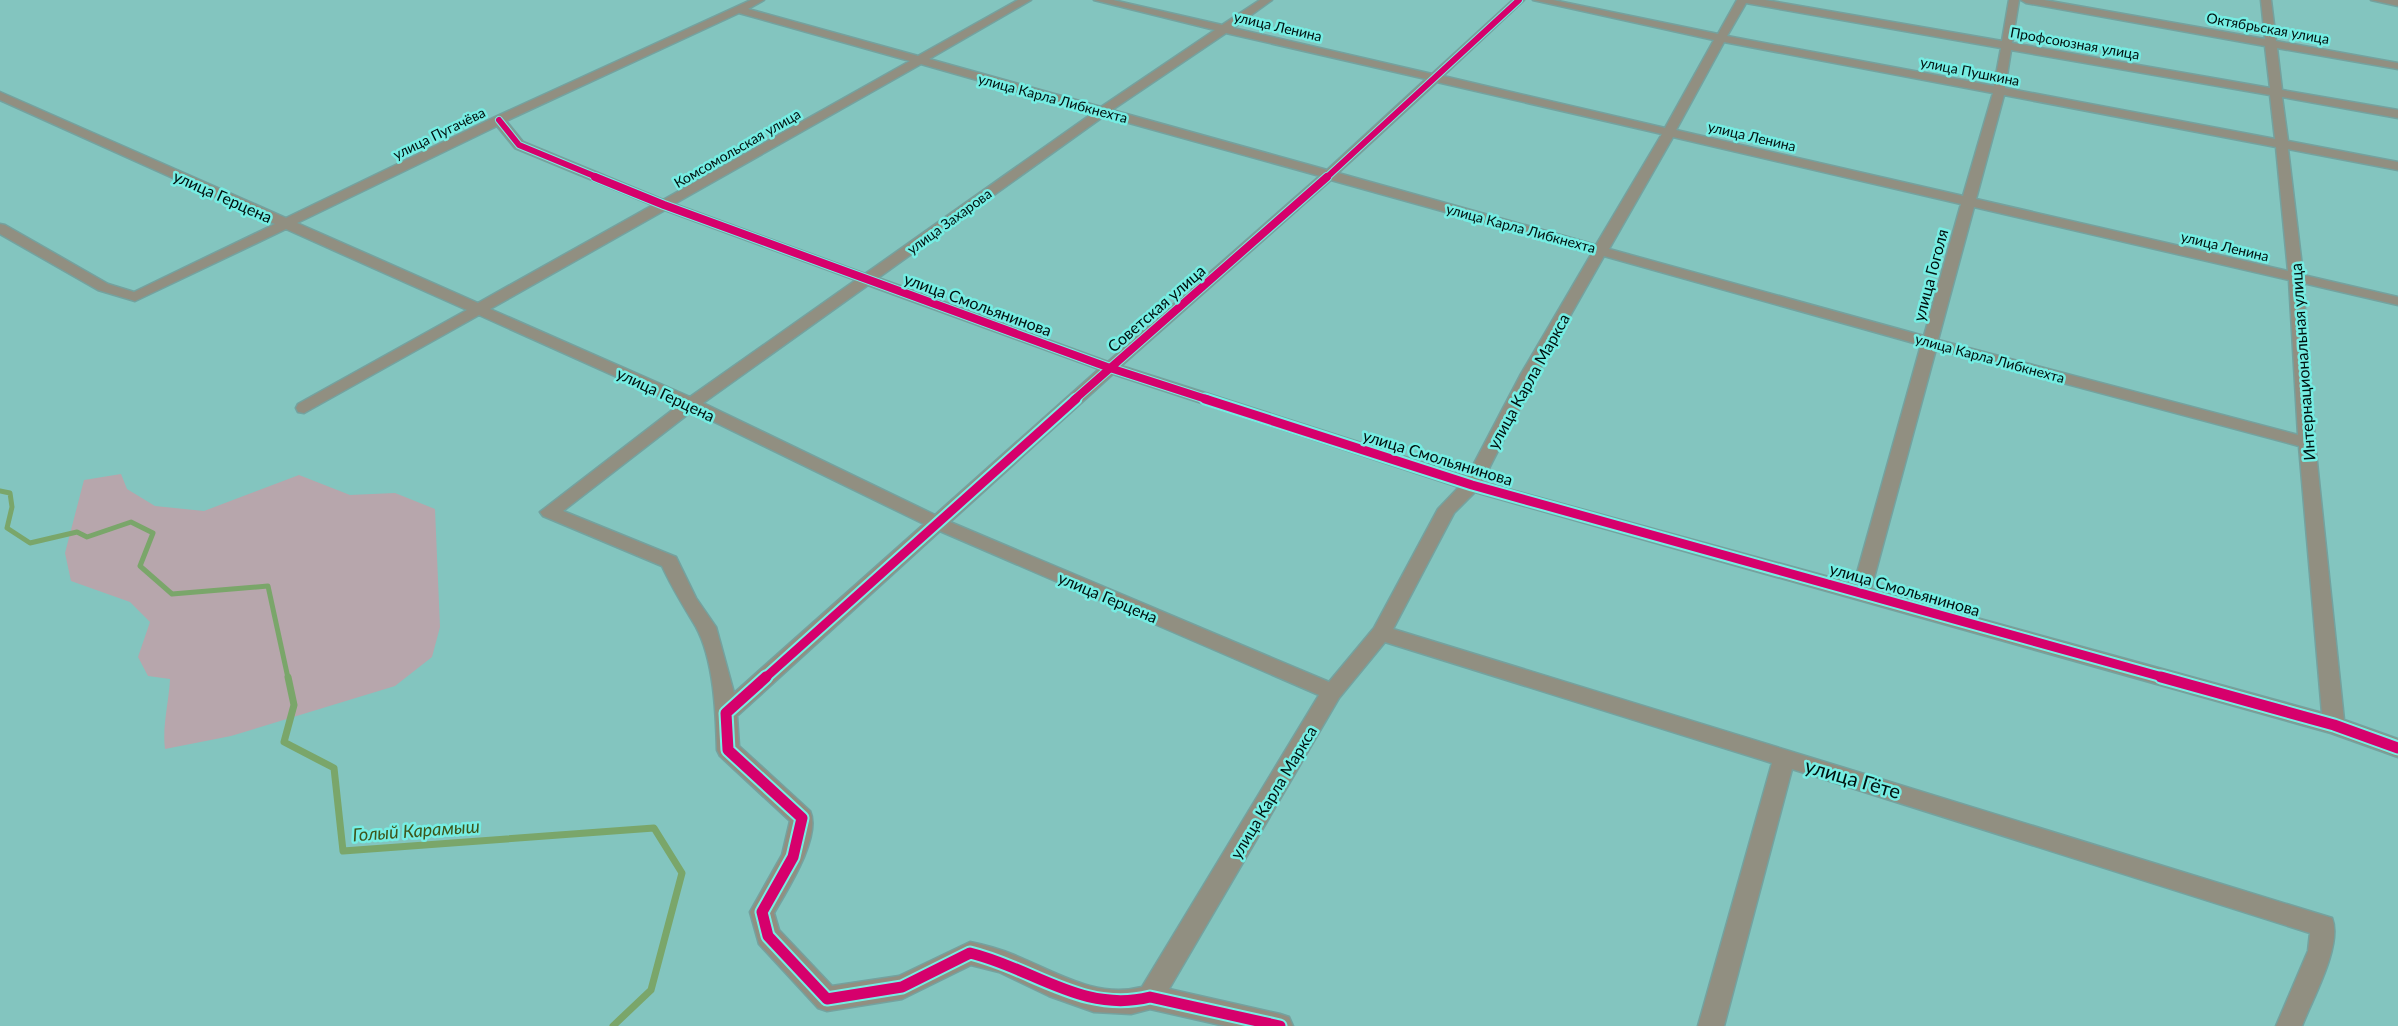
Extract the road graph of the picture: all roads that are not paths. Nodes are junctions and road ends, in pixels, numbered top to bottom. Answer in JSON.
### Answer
{"nodes":[{"id":1,"x":759,"y":0,"type":"edge"},
{"id":2,"x":1026,"y":0,"type":"edge"},
{"id":3,"x":1099,"y":0,"type":"edge"},
{"id":4,"x":1267,"y":0,"type":"edge"},
{"id":5,"x":1519,"y":0,"type":"edge"},
{"id":6,"x":1538,"y":0,"type":"edge"},
{"id":7,"x":1742,"y":0,"type":"edge"},
{"id":8,"x":1747,"y":0,"type":"edge"},
{"id":9,"x":2014,"y":0,"type":"edge"},
{"id":10,"x":2026,"y":0,"type":"edge"},
{"id":11,"x":2265,"y":0,"type":"edge"},
{"id":12,"x":2376,"y":0,"type":"edge"},
{"id":13,"x":2398,"y":3,"type":"edge"},
{"id":14,"x":736,"y":9,"type":"junction"},
{"id":15,"x":1225,"y":29,"type":"junction"},
{"id":16,"x":1720,"y":38,"type":"junction"},
{"id":17,"x":2269,"y":43,"type":"junction"},
{"id":18,"x":2005,"y":46,"type":"junction"},
{"id":19,"x":917,"y":61,"type":"junction"},
{"id":20,"x":2398,"y":66,"type":"edge"},
{"id":21,"x":1435,"y":78,"type":"junction"},
{"id":22,"x":1999,"y":91,"type":"junction"},
{"id":23,"x":2276,"y":93,"type":"junction"},
{"id":24,"x":0,"y":96,"type":"edge"},
{"id":25,"x":1102,"y":112,"type":"junction"},
{"id":26,"x":2398,"y":114,"type":"edge"},
{"id":27,"x":499,"y":120,"type":"junction"},
{"id":28,"x":1669,"y":132,"type":"junction"},
{"id":29,"x":2283,"y":146,"type":"junction"},
{"id":30,"x":2398,"y":166,"type":"edge"},
{"id":31,"x":1329,"y":175,"type":"junction"},
{"id":32,"x":1968,"y":201,"type":"junction"},
{"id":33,"x":664,"y":205,"type":"junction"},
{"id":34,"x":287,"y":224,"type":"junction"},
{"id":35,"x":0,"y":228,"type":"edge"},
{"id":36,"x":1601,"y":250,"type":"junction"},
{"id":37,"x":2296,"y":278,"type":"junction"},
{"id":38,"x":868,"y":279,"type":"junction"},
{"id":39,"x":2398,"y":301,"type":"edge"},
{"id":40,"x":479,"y":309,"type":"junction"},
{"id":41,"x":1930,"y":343,"type":"junction"},
{"id":42,"x":1110,"y":368,"type":"junction"},
{"id":43,"x":691,"y":404,"type":"junction"},
{"id":44,"x":304,"y":408,"type":"dead end"},
{"id":45,"x":2307,"y":443,"type":"junction"},
{"id":46,"x":1472,"y":485,"type":"junction"},
{"id":47,"x":938,"y":523,"type":"junction"},
{"id":48,"x":1861,"y":592,"type":"junction"},
{"id":49,"x":1381,"y":633,"type":"junction"},
{"id":50,"x":1332,"y":692,"type":"junction"},
{"id":51,"x":726,"y":713,"type":"junction"},
{"id":52,"x":2334,"y":725,"type":"junction"},
{"id":53,"x":2398,"y":748,"type":"edge"},
{"id":54,"x":1784,"y":759,"type":"junction"},
{"id":55,"x":1150,"y":997,"type":"junction"},
{"id":56,"x":1280,"y":1026,"type":"edge"},
{"id":57,"x":1711,"y":1026,"type":"edge"},
{"id":58,"x":2289,"y":1026,"type":"edge"}],
"edges":[{"from":1,"to":14,"type":"street","name":"улица Пугачёва"},
{"from":2,"to":19,"type":"street","name":"Комсомольская улица"},
{"from":3,"to":15,"type":"street","name":"улица Ленина"},
{"from":4,"to":15,"type":"street","name":"улица Захарова"},
{"from":5,"to":21,"type":"street","name":"Советская улица"},
{"from":6,"to":16,"type":"street","name":"улица Пушкина"},
{"from":7,"to":16,"type":"street","name":"улица Карла Маркса"},
{"from":8,"to":18,"type":"street","name":"Профсоюзная улица"},
{"from":9,"to":18,"type":"street","name":"улица Гоголя"},
{"from":10,"to":17,"type":"street","name":"Октябрьская улица"},
{"from":11,"to":17,"type":"street","name":"Интернациональная улица"},
{"from":12,"to":13,"type":"street"},
{"from":14,"to":19,"type":"street","name":"улица Карла Либкнехта"},
{"from":14,"to":27,"type":"street","name":"улица Пугачёва"},
{"from":15,"to":21,"type":"street","name":"улица Ленина"},
{"from":15,"to":25,"type":"street","name":"улица Захарова"},
{"from":16,"to":22,"type":"street","name":"улица Пушкина"},
{"from":16,"to":28,"type":"street","name":"улица Карла Маркса"},
{"from":17,"to":20,"type":"street","name":"Октябрьская улица"},
{"from":17,"to":23,"type":"street","name":"Интернациональная улица"},
{"from":18,"to":22,"type":"street","name":"улица Гоголя"},
{"from":18,"to":23,"type":"street","name":"Профсоюзная улица"},
{"from":19,"to":25,"type":"street","name":"улица Карла Либкнехта"},
{"from":19,"to":33,"type":"street","name":"Комсомольская улица"},
{"from":21,"to":28,"type":"street","name":"улица Ленина"},
{"from":21,"to":31,"type":"street","name":"Советская улица"},
{"from":22,"to":29,"type":"street","name":"улица Пушкина"},
{"from":22,"to":32,"type":"street","name":"улица Гоголя"},
{"from":23,"to":26,"type":"street","name":"Профсоюзная улица"},
{"from":23,"to":29,"type":"street","name":"Интернациональная улица"},
{"from":24,"to":34,"type":"street","name":"улица Герцена"},
{"from":25,"to":31,"type":"street","name":"улица Карла Либкнехта"},
{"from":25,"to":38,"type":"street","name":"улица Захарова"},
{"from":27,"to":33,"type":"street","name":"улица Смольянинова"},
{"from":27,"to":34,"type":"street","name":"улица Пугачёва"},
{"from":28,"to":32,"type":"street","name":"улица Ленина"},
{"from":28,"to":36,"type":"street","name":"улица Карла Маркса"},
{"from":29,"to":30,"type":"street","name":"улица Пушкина"},
{"from":29,"to":37,"type":"street","name":"Интернациональная улица"},
{"from":31,"to":36,"type":"street","name":"улица Карла Либкнехта"},
{"from":31,"to":42,"type":"street","name":"Советская улица"},
{"from":32,"to":37,"type":"street","name":"улица Ленина"},
{"from":32,"to":41,"type":"street","name":"улица Гоголя"},
{"from":33,"to":38,"type":"street","name":"улица Смольянинова"},
{"from":33,"to":40,"type":"street","name":"Комсомольская улица"},
{"from":34,"to":35,"type":"street","name":"улица Пугачёва"},
{"from":34,"to":40,"type":"street","name":"улица Герцена"},
{"from":36,"to":41,"type":"street","name":"улица Карла Либкнехта"},
{"from":36,"to":46,"type":"street","name":"улица Карла Маркса"},
{"from":37,"to":39,"type":"street","name":"улица Ленина"},
{"from":37,"to":45,"type":"street","name":"Интернациональная улица"},
{"from":38,"to":42,"type":"street","name":"улица Смольянинова"},
{"from":38,"to":43,"type":"street","name":"улица Захарова"},
{"from":40,"to":43,"type":"street","name":"улица Герцена"},
{"from":40,"to":44,"type":"street","name":"Комсомольская улица"},
{"from":41,"to":45,"type":"street","name":"улица Карла Либкнехта"},
{"from":41,"to":48,"type":"street","name":"улица Гоголя"},
{"from":42,"to":46,"type":"street","name":"улица Смольянинова"},
{"from":42,"to":47,"type":"street","name":"Советская улица"},
{"from":43,"to":47,"type":"street","name":"улица Герцена"},
{"from":43,"to":51,"type":"street","name":"улица Захарова"},
{"from":45,"to":52,"type":"street","name":"Интернациональная улица"},
{"from":46,"to":48,"type":"street","name":"улица Смольянинова"},
{"from":46,"to":49,"type":"street","name":"улица Карла Маркса"},
{"from":47,"to":50,"type":"street","name":"улица Герцена"},
{"from":47,"to":51,"type":"street","name":"Советская улица"},
{"from":48,"to":52,"type":"street","name":"улица Смольянинова"},
{"from":49,"to":50,"type":"street","name":"улица Карла Маркса"},
{"from":49,"to":54,"type":"street","name":"улица Гёте"},
{"from":50,"to":55,"type":"street","name":"улица Карла Маркса"},
{"from":51,"to":55,"type":"street"},
{"from":52,"to":53,"type":"street","name":"улица Смольянинова"},
{"from":54,"to":57,"type":"street"},
{"from":54,"to":58,"type":"street","name":"улица Гёте"},
{"from":55,"to":56,"type":"street"}]}
